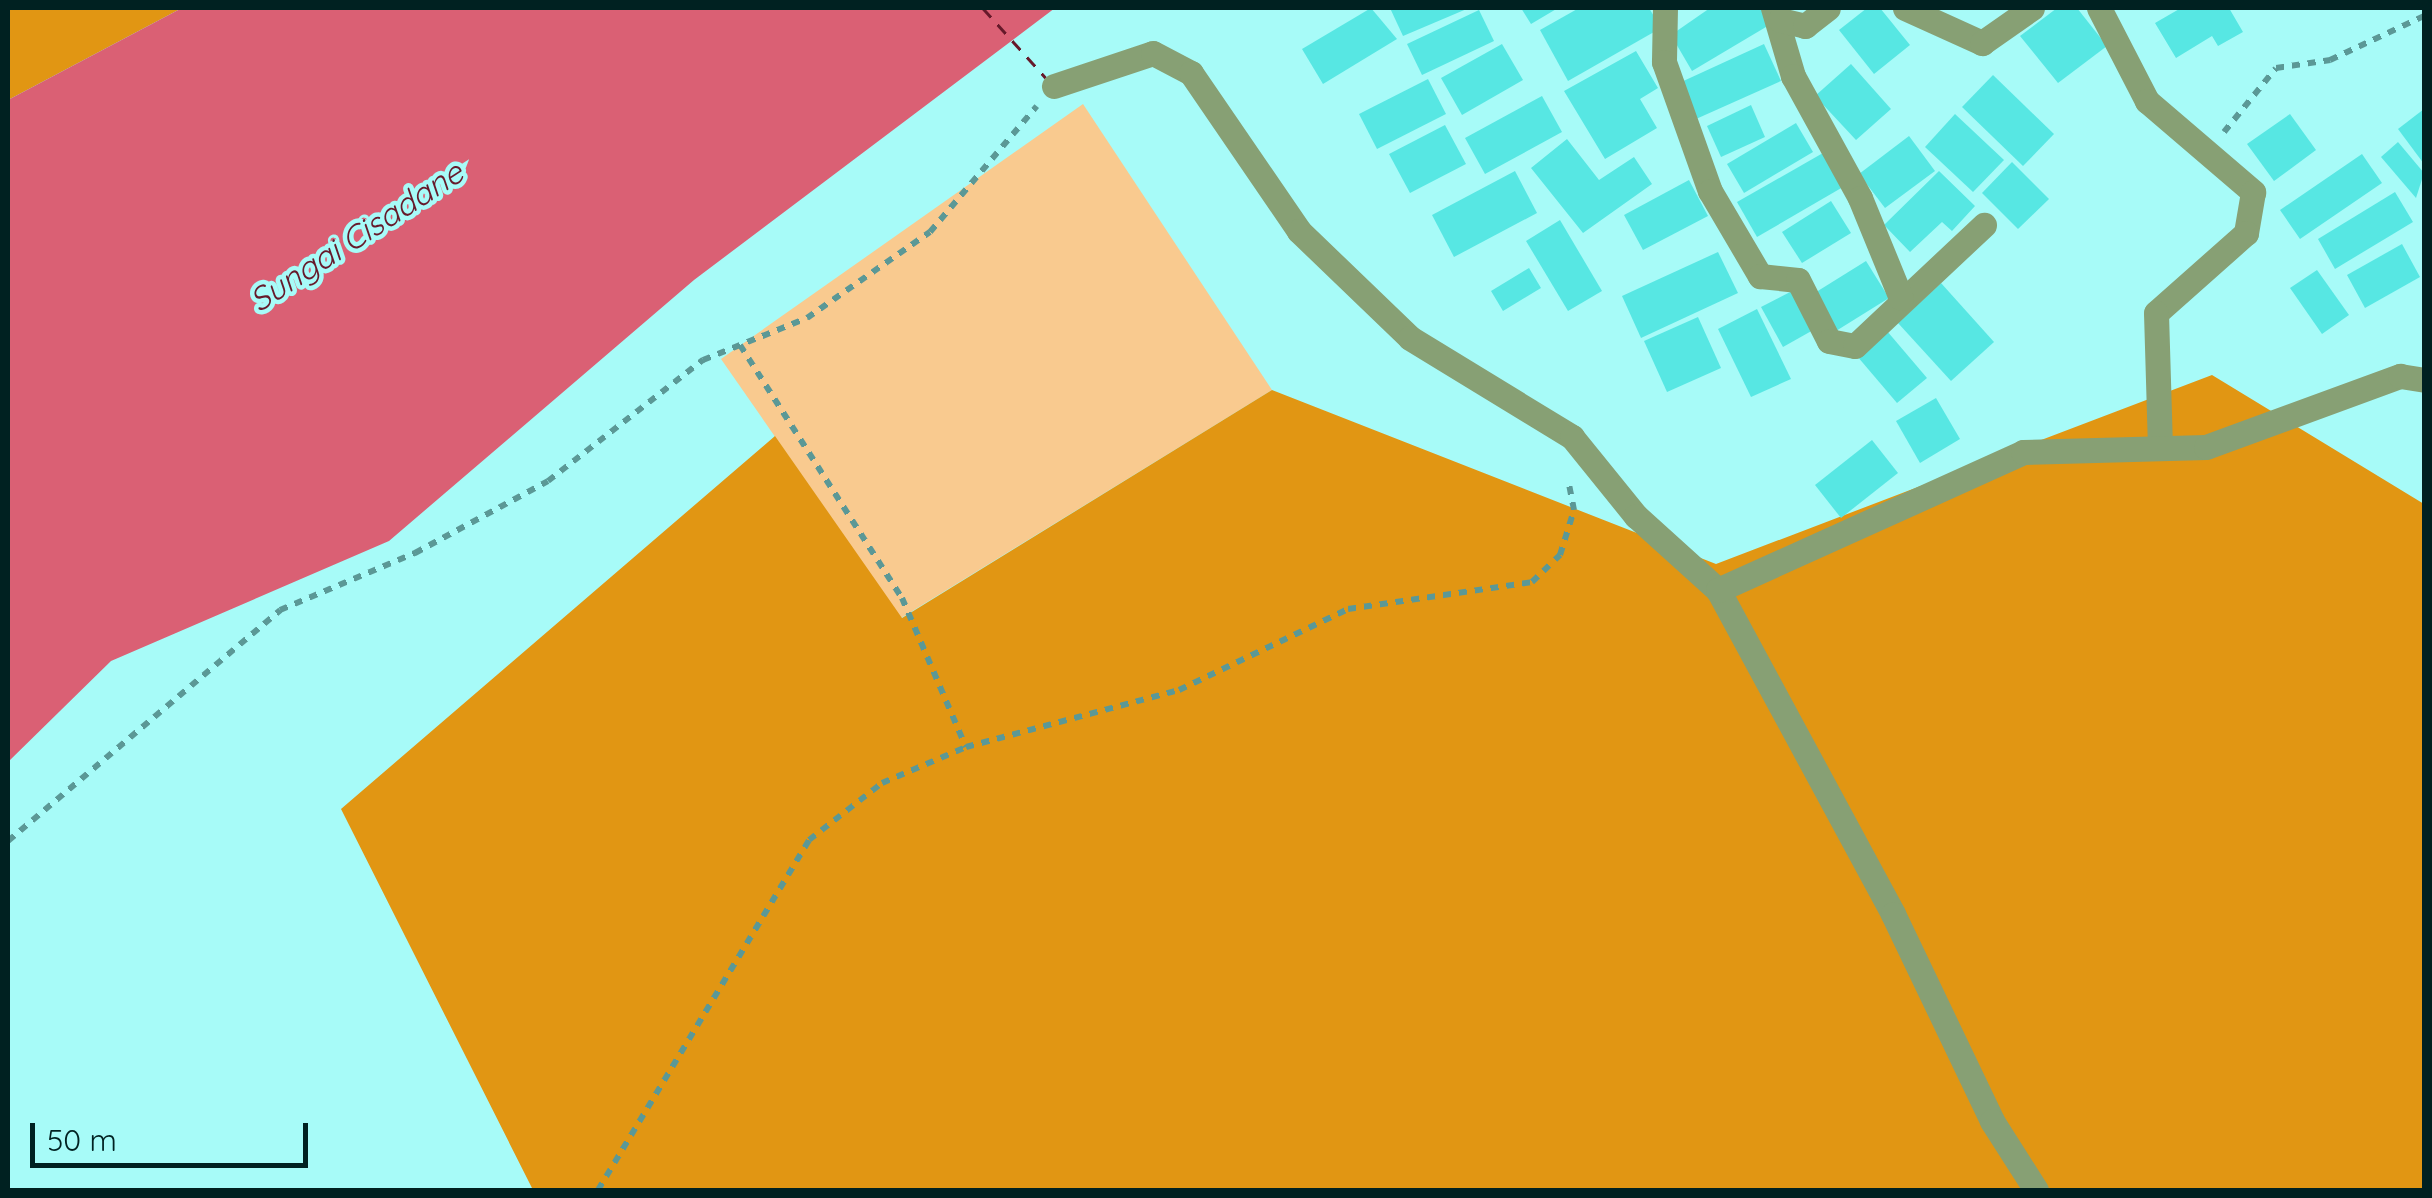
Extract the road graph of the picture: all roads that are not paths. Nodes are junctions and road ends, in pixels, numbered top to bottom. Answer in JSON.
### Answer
{"nodes":[{"id":1,"x":1665,"y":8,"type":"edge"},
{"id":2,"x":1828,"y":8,"type":"edge"},
{"id":3,"x":1905,"y":8,"type":"edge"},
{"id":4,"x":2032,"y":8,"type":"edge"},
{"id":5,"x":2099,"y":8,"type":"edge"},
{"id":6,"x":1777,"y":14,"type":"edge"},
{"id":7,"x":1054,"y":86,"type":"road end"},
{"id":8,"x":1984,"y":225,"type":"dead end"},
{"id":9,"x":1901,"y":298,"type":"junction"},
{"id":10,"x":2424,"y":380,"type":"edge"},
{"id":11,"x":2160,"y":447,"type":"junction"},
{"id":12,"x":1718,"y":590,"type":"junction"},
{"id":13,"x":2036,"y":1190,"type":"edge"}],
"edges":[{"from":1,"to":9,"type":"street"},
{"from":2,"to":6,"type":"street"},
{"from":3,"to":4,"type":"street"},
{"from":5,"to":11,"type":"street"},
{"from":6,"to":9,"type":"street"},
{"from":7,"to":12,"type":"street"},
{"from":8,"to":9,"type":"street"},
{"from":10,"to":11,"type":"street"},
{"from":11,"to":12,"type":"street"},
{"from":12,"to":13,"type":"street"}]}
